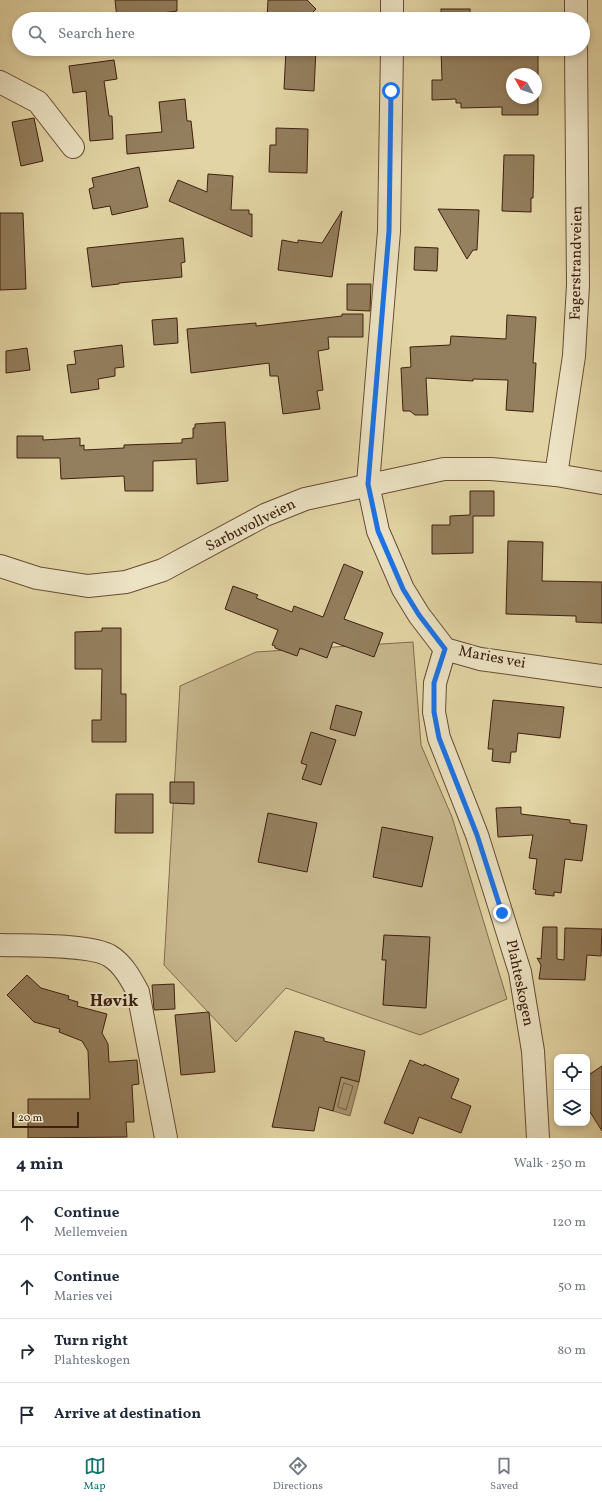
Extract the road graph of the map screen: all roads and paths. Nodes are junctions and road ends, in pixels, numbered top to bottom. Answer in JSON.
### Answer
{"nodes":[{"id":1,"x":392,"y":0,"type":"edge"},
{"id":2,"x":576,"y":0,"type":"edge"},
{"id":3,"x":392,"y":12,"type":"edge"},
{"id":4,"x":576,"y":12,"type":"edge"},
{"id":5,"x":392,"y":56,"type":"edge"},
{"id":6,"x":576,"y":56,"type":"edge"},
{"id":7,"x":0,"y":82,"type":"edge"},
{"id":8,"x":73,"y":147,"type":"dead end"},
{"id":9,"x":556,"y":475,"type":"junction"},
{"id":10,"x":602,"y":483,"type":"edge"},
{"id":11,"x":368,"y":484,"type":"junction"},
{"id":12,"x":0,"y":566,"type":"edge"},
{"id":13,"x":445,"y":649,"type":"junction"},
{"id":14,"x":602,"y":676,"type":"edge"},
{"id":15,"x":0,"y":945,"type":"edge"},
{"id":16,"x":166,"y":1138,"type":"edge"},
{"id":17,"x":538,"y":1138,"type":"edge"}],
"edges":[{"from":1,"to":3,"type":"street"},
{"from":2,"to":4,"type":"street"},
{"from":5,"to":11,"type":"street","name":"Maries vei"},
{"from":6,"to":9,"type":"street","name":"Fagerstrandveien"},
{"from":7,"to":8,"type":"street"},
{"from":9,"to":10,"type":"street","name":"Sarbuvollveien"},
{"from":9,"to":11,"type":"street","name":"Sarbuvollveien"},
{"from":11,"to":12,"type":"street","name":"Sarbuvollveien"},
{"from":11,"to":13,"type":"street","name":"Maries vei"},
{"from":13,"to":14,"type":"street","name":"Maries vei"},
{"from":13,"to":17,"type":"street","name":"Plahteskogen"},
{"from":15,"to":16,"type":"street"}]}
